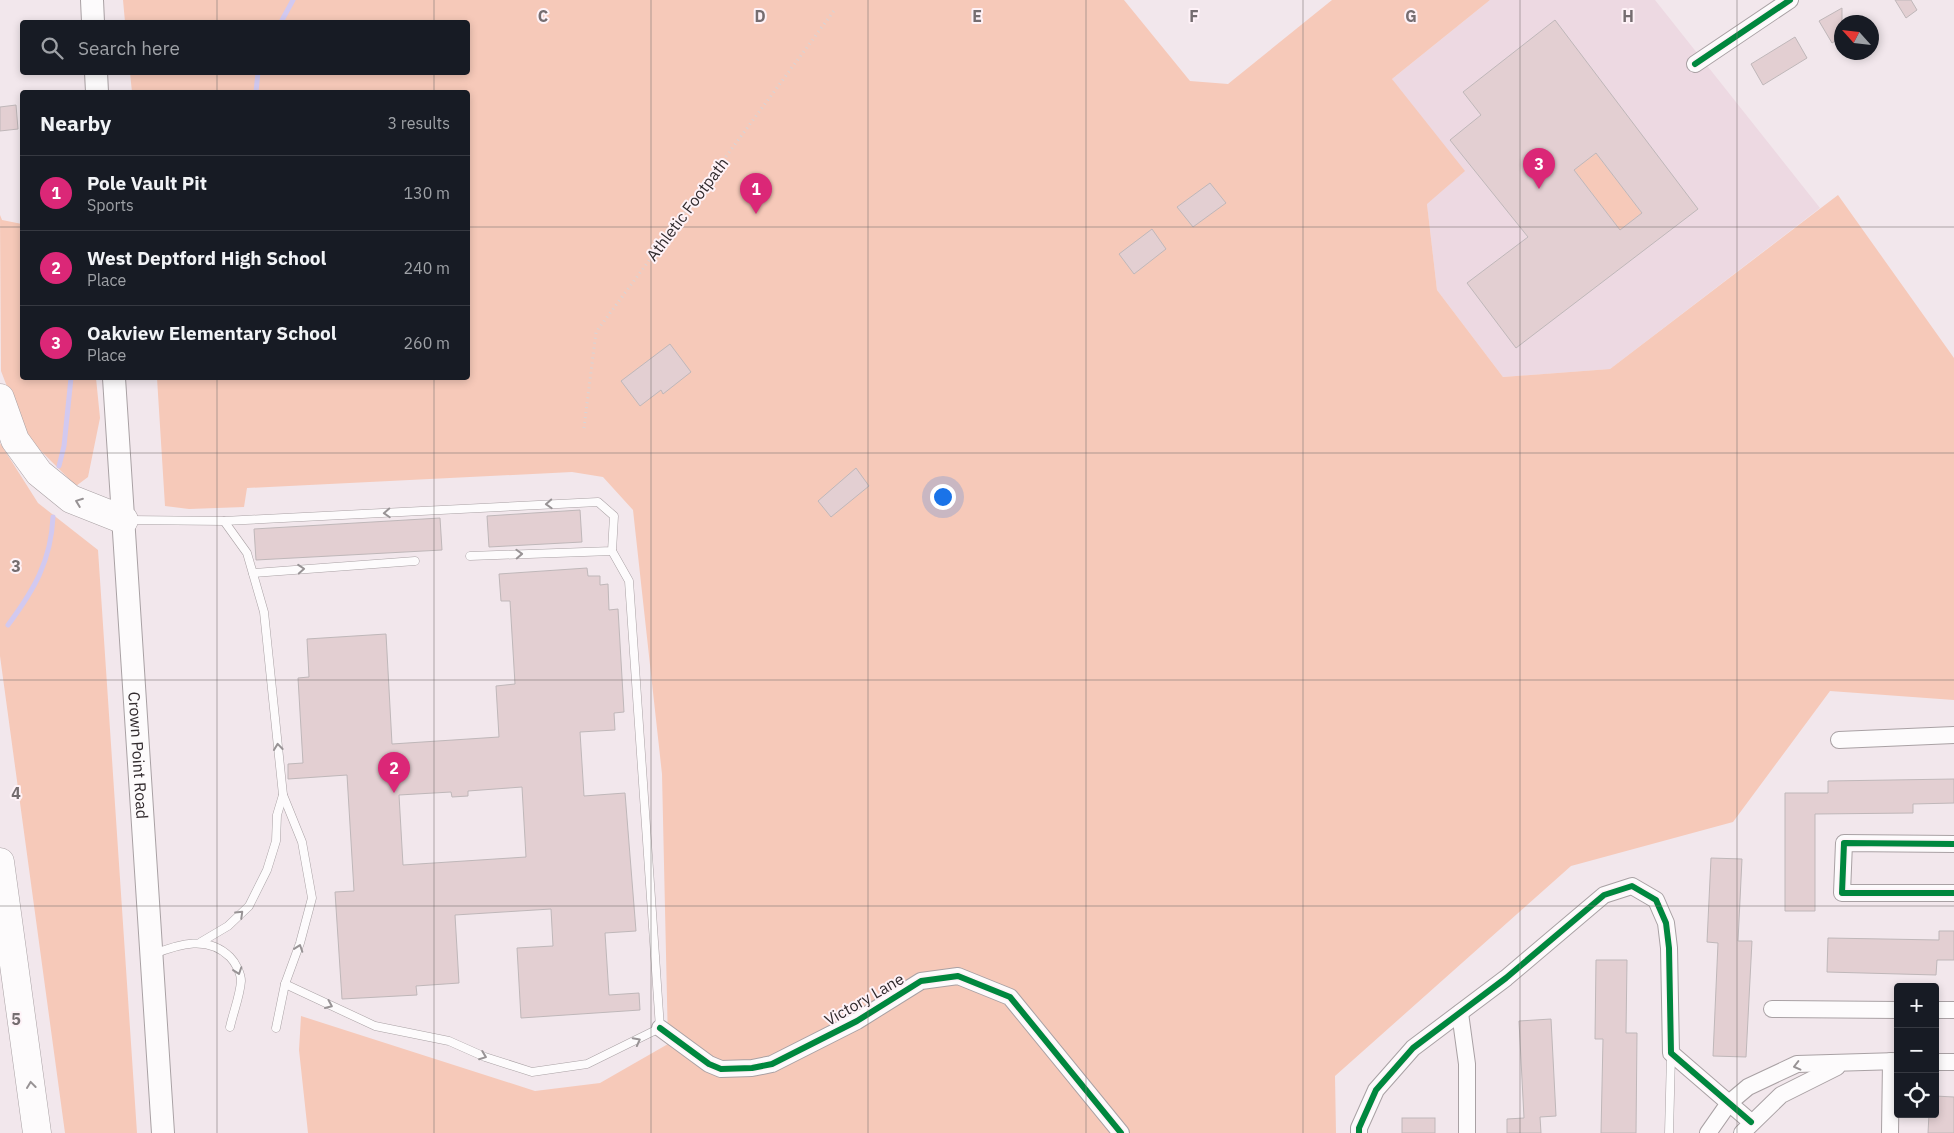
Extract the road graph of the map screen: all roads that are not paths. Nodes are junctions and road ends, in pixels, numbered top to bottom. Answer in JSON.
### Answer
{"nodes":[{"id":1,"x":92,"y":0,"type":"edge"},
{"id":2,"x":1790,"y":0,"type":"edge"},
{"id":3,"x":93,"y":20,"type":"edge"},
{"id":4,"x":1695,"y":64,"type":"dead end"},
{"id":5,"x":96,"y":75,"type":"edge"},
{"id":6,"x":97,"y":90,"type":"edge"},
{"id":7,"x":114,"y":380,"type":"edge"},
{"id":8,"x":0,"y":398,"type":"edge"},
{"id":9,"x":124,"y":520,"type":"junction"},
{"id":10,"x":224,"y":521,"type":"junction"},
{"id":11,"x":612,"y":551,"type":"junction"},
{"id":12,"x":470,"y":556,"type":"dead end"},
{"id":13,"x":416,"y":561,"type":"dead end"},
{"id":14,"x":253,"y":573,"type":"junction"},
{"id":15,"x":1954,"y":735,"type":"edge"},
{"id":16,"x":1839,"y":740,"type":"dead end"},
{"id":17,"x":283,"y":796,"type":"junction"},
{"id":18,"x":1954,"y":844,"type":"edge"},
{"id":19,"x":0,"y":862,"type":"edge"},
{"id":20,"x":1954,"y":894,"type":"edge"},
{"id":21,"x":201,"y":942,"type":"junction"},
{"id":22,"x":152,"y":955,"type":"junction"},
{"id":23,"x":285,"y":984,"type":"junction"},
{"id":24,"x":1772,"y":1009,"type":"dead end"},
{"id":25,"x":1894,"y":1010,"type":"edge"},
{"id":26,"x":1939,"y":1010,"type":"edge"},
{"id":27,"x":1954,"y":1010,"type":"edge"},
{"id":28,"x":1460,"y":1013,"type":"junction"},
{"id":29,"x":230,"y":1027,"type":"dead end"},
{"id":30,"x":276,"y":1028,"type":"dead end"},
{"id":31,"x":660,"y":1028,"type":"junction"},
{"id":32,"x":1671,"y":1053,"type":"junction"},
{"id":33,"x":1894,"y":1061,"type":"edge"},
{"id":34,"x":1939,"y":1062,"type":"edge"},
{"id":35,"x":1954,"y":1062,"type":"edge"},
{"id":36,"x":1845,"y":1063,"type":"junction"},
{"id":37,"x":1729,"y":1103,"type":"junction"},
{"id":38,"x":1746,"y":1128,"type":"edge"},
{"id":39,"x":37,"y":1133,"type":"edge"},
{"id":40,"x":163,"y":1133,"type":"edge"},
{"id":41,"x":1121,"y":1133,"type":"edge"},
{"id":42,"x":1359,"y":1133,"type":"edge"},
{"id":43,"x":1467,"y":1133,"type":"edge"},
{"id":44,"x":1669,"y":1133,"type":"edge"},
{"id":45,"x":1708,"y":1133,"type":"edge"},
{"id":46,"x":1890,"y":1133,"type":"edge"}],
"edges":[{"from":1,"to":3,"type":"main road"},
{"from":2,"to":4,"type":"street"},
{"from":5,"to":6,"type":"main road"},
{"from":7,"to":9,"type":"main road","name":"Crown Point Road"},
{"from":9,"to":8,"type":"highway","one_way":true},
{"from":9,"to":10,"type":"lane"},
{"from":9,"to":22,"type":"main road","name":"Crown Point Road"},
{"from":11,"to":10,"type":"lane","one_way":true},
{"from":10,"to":14,"type":"lane"},
{"from":12,"to":11,"type":"lane","one_way":true},
{"from":11,"to":31,"type":"lane"},
{"from":14,"to":13,"type":"lane","one_way":true},
{"from":17,"to":14,"type":"lane","one_way":true},
{"from":15,"to":16,"type":"street"},
{"from":21,"to":17,"type":"lane","one_way":true},
{"from":23,"to":17,"type":"lane","one_way":true},
{"from":18,"to":20,"type":"street"},
{"from":39,"to":19,"type":"highway","one_way":true},
{"from":21,"to":22,"type":"lane"},
{"from":21,"to":29,"type":"lane","one_way":true},
{"from":22,"to":40,"type":"main road","name":"Crown Point Road"},
{"from":23,"to":30,"type":"lane"},
{"from":23,"to":31,"type":"lane","one_way":true},
{"from":24,"to":25,"type":"street"},
{"from":26,"to":27,"type":"street"},
{"from":28,"to":32,"type":"street"},
{"from":28,"to":42,"type":"street"},
{"from":28,"to":43,"type":"street"},
{"from":31,"to":41,"type":"street","name":"Victory Lane"},
{"from":32,"to":37,"type":"street"},
{"from":32,"to":44,"type":"lane"},
{"from":33,"to":36,"type":"street"},
{"from":33,"to":46,"type":"street"},
{"from":34,"to":35,"type":"street"},
{"from":36,"to":37,"type":"street","one_way":true},
{"from":36,"to":38,"type":"street"},
{"from":37,"to":38,"type":"street"},
{"from":37,"to":45,"type":"street"}]}
